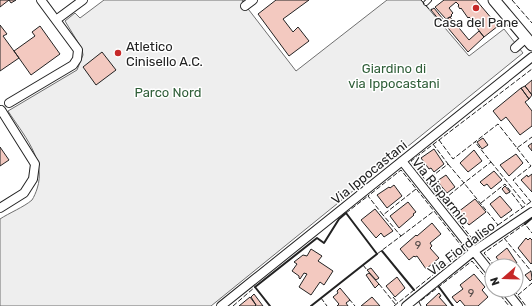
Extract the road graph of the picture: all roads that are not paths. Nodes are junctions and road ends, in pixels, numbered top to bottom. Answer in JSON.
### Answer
{"nodes":[{"id":1,"x":41,"y":0,"type":"edge"},
{"id":2,"x":82,"y":0,"type":"edge"},
{"id":3,"x":254,"y":0,"type":"edge"},
{"id":4,"x":494,"y":0,"type":"edge"},
{"id":5,"x":245,"y":6,"type":"dead end"},
{"id":6,"x":56,"y":20,"type":"junction"},
{"id":7,"x":529,"y":42,"type":"edge"},
{"id":8,"x":515,"y":48,"type":"dead end"},
{"id":9,"x":532,"y":57,"type":"edge"},
{"id":10,"x":9,"y":104,"type":"dead end"},
{"id":11,"x":0,"y":111,"type":"edge"},
{"id":12,"x":402,"y":161,"type":"junction"},
{"id":13,"x":0,"y":208,"type":"edge"},
{"id":14,"x":532,"y":212,"type":"edge"},
{"id":15,"x":474,"y":251,"type":"junction"},
{"id":16,"x":484,"y":264,"type":"edge"},
{"id":17,"x":512,"y":298,"type":"edge"},
{"id":18,"x":221,"y":306,"type":"edge"},
{"id":19,"x":406,"y":306,"type":"edge"},
{"id":20,"x":518,"y":306,"type":"edge"}],
"edges":[{"from":1,"to":6,"type":"street"},
{"from":2,"to":6,"type":"street"},
{"from":3,"to":5,"type":"street"},
{"from":4,"to":7,"type":"street"},
{"from":6,"to":10,"type":"street"},
{"from":7,"to":8,"type":"street"},
{"from":9,"to":12,"type":"street","name":"Via Ippocastani"},
{"from":11,"to":13,"type":"street"},
{"from":12,"to":15,"type":"street","name":"Via Risparmio"},
{"from":12,"to":18,"type":"street","name":"Via Ippocastani"},
{"from":14,"to":15,"type":"street","name":"Via Fiordaliso"},
{"from":15,"to":16,"type":"street","name":"Via Risparmio"},
{"from":15,"to":19,"type":"street","name":"Via Fiordaliso"},
{"from":17,"to":20,"type":"street"}]}
